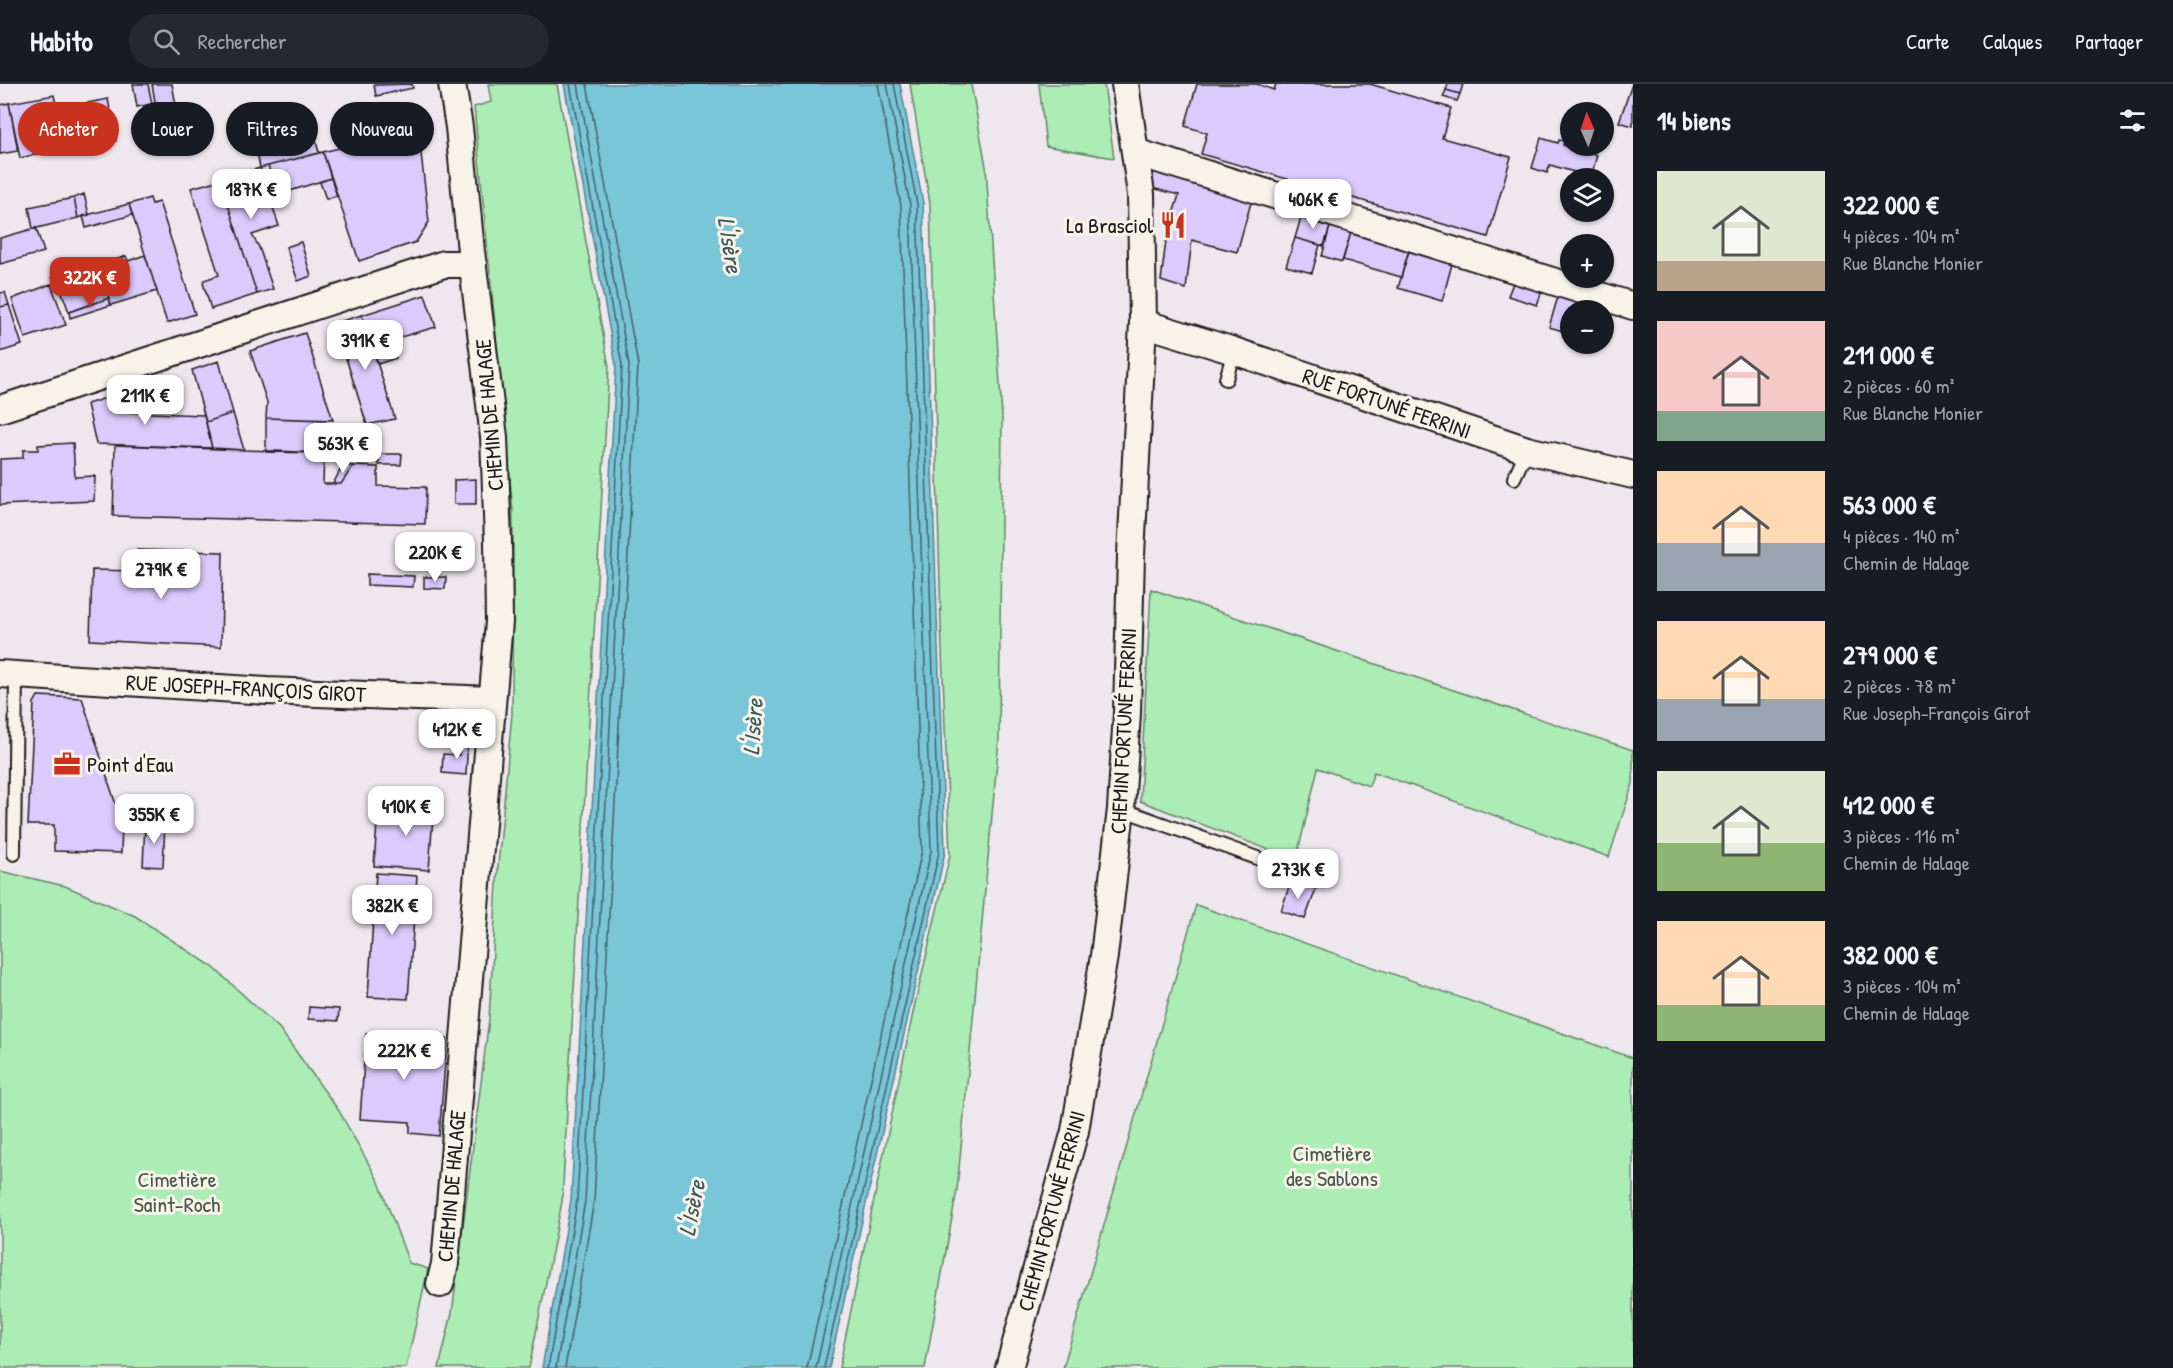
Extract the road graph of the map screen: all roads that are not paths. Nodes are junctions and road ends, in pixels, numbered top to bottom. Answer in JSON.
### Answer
{"nodes":[{"id":1,"x":453,"y":84,"type":"edge"},
{"id":2,"x":1125,"y":84,"type":"edge"},
{"id":3,"x":1135,"y":152,"type":"junction"},
{"id":4,"x":473,"y":264,"type":"junction"},
{"id":5,"x":1633,"y":306,"type":"edge"},
{"id":6,"x":1143,"y":323,"type":"junction"},
{"id":7,"x":1234,"y":351,"type":"junction"},
{"id":8,"x":1226,"y":380,"type":"dead end"},
{"id":9,"x":0,"y":409,"type":"edge"},
{"id":10,"x":1527,"y":450,"type":"junction"},
{"id":11,"x":1633,"y":475,"type":"edge"},
{"id":12,"x":1514,"y":478,"type":"dead end"},
{"id":13,"x":8,"y":674,"type":"edge"},
{"id":14,"x":492,"y":700,"type":"junction"},
{"id":15,"x":1120,"y":809,"type":"junction"},
{"id":16,"x":14,"y":854,"type":"dead end"},
{"id":17,"x":1293,"y":871,"type":"dead end"},
{"id":18,"x":440,"y":1284,"type":"dead end"},
{"id":19,"x":1009,"y":1368,"type":"edge"}],
"edges":[{"from":1,"to":4,"type":"street","name":"CHEMIN DE HALAGE"},
{"from":2,"to":3,"type":"street","name":"CHEMIN FORTUNÉ FERRINI"},
{"from":3,"to":5,"type":"street"},
{"from":3,"to":6,"type":"street","name":"CHEMIN FORTUNÉ FERRINI"},
{"from":4,"to":9,"type":"street"},
{"from":4,"to":14,"type":"street","name":"CHEMIN DE HALAGE"},
{"from":6,"to":7,"type":"street","name":"RUE FORTUNÉ FERRINI"},
{"from":6,"to":15,"type":"street","name":"CHEMIN FORTUNÉ FERRINI"},
{"from":7,"to":8,"type":"lane"},
{"from":7,"to":10,"type":"street","name":"RUE FORTUNÉ FERRINI"},
{"from":10,"to":11,"type":"street","name":"RUE FORTUNÉ FERRINI"},
{"from":10,"to":12,"type":"lane"},
{"from":13,"to":14,"type":"street","name":"RUE JOSEPH-FRANÇOIS GIROT"},
{"from":13,"to":16,"type":"lane"},
{"from":14,"to":18,"type":"street","name":"CHEMIN DE HALAGE"},
{"from":15,"to":17,"type":"lane"},
{"from":15,"to":19,"type":"street","name":"CHEMIN FORTUNÉ FERRINI"}]}
